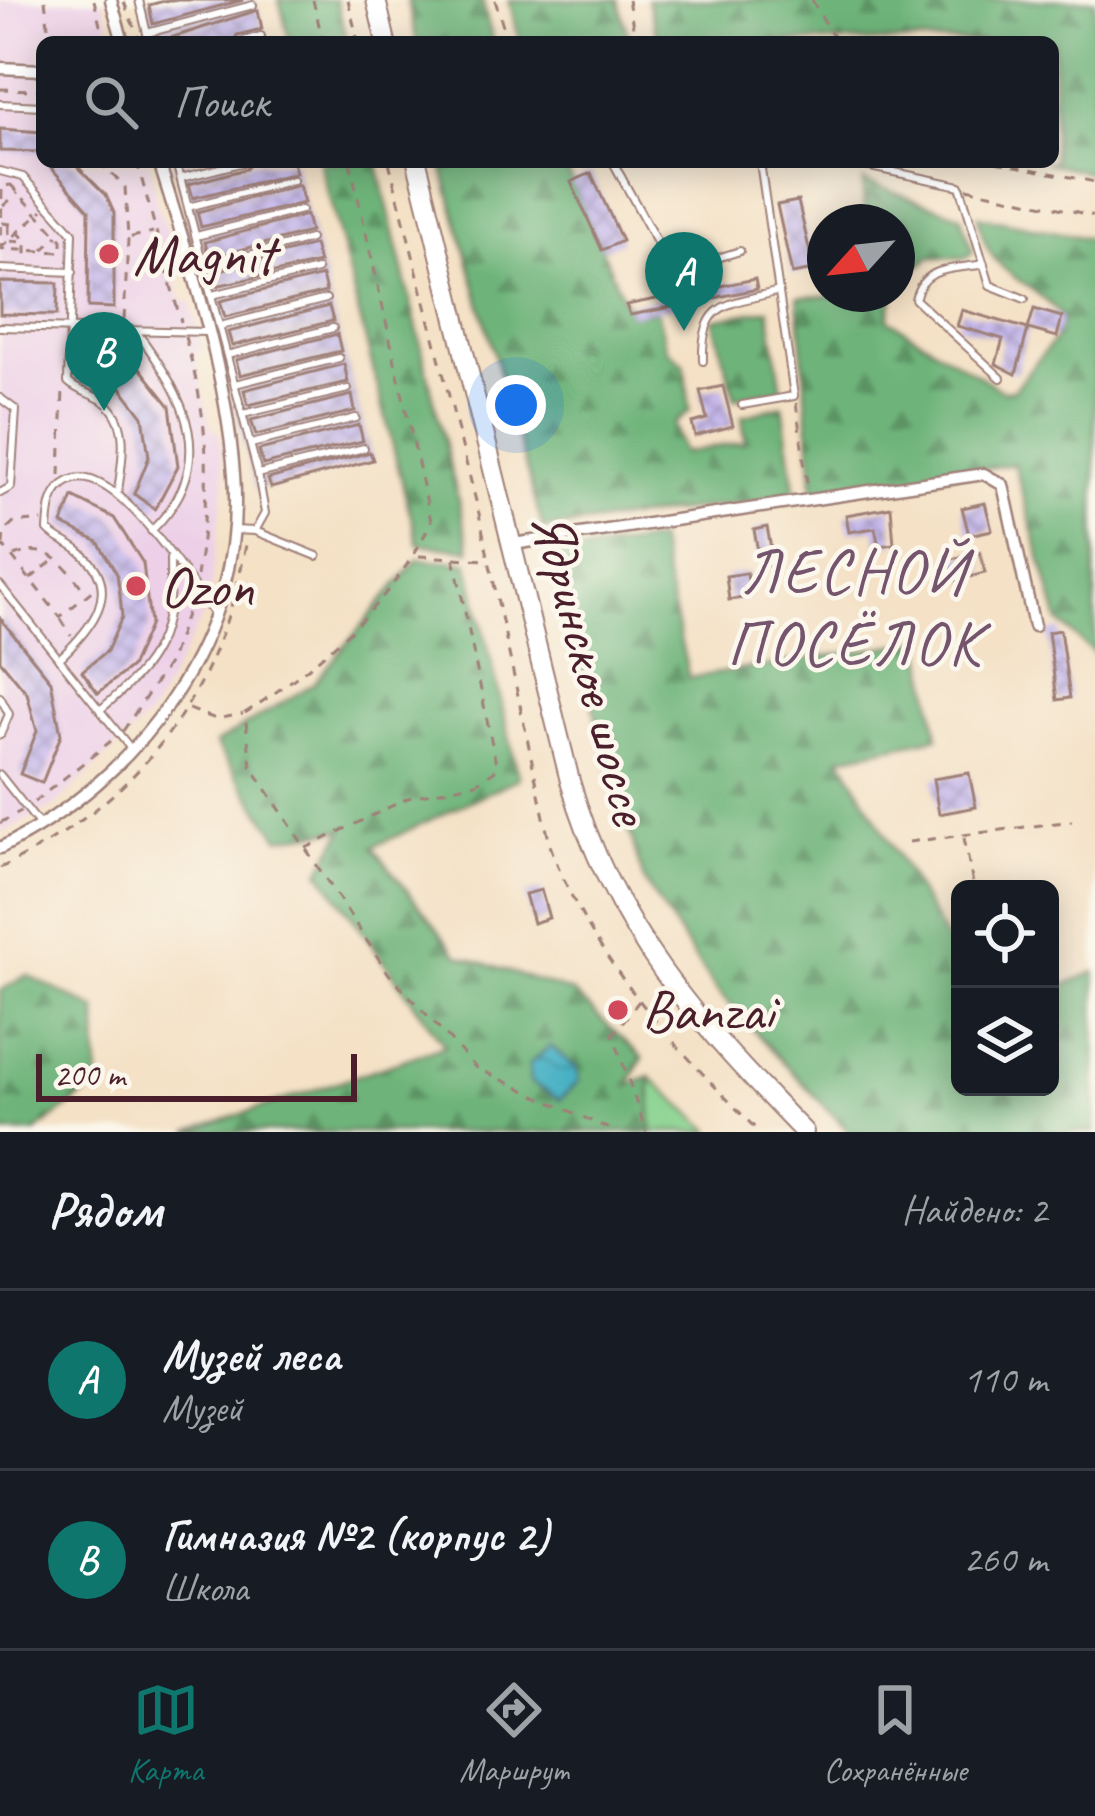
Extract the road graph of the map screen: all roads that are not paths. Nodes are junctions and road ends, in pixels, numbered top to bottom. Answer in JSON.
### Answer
{"nodes":[{"id":1,"x":111,"y":0,"type":"edge"},
{"id":2,"x":376,"y":0,"type":"edge"},
{"id":3,"x":142,"y":1,"type":"edge"},
{"id":4,"x":253,"y":5,"type":"dead end"},
{"id":5,"x":121,"y":36,"type":"edge"},
{"id":6,"x":146,"y":36,"type":"edge"},
{"id":7,"x":155,"y":36,"type":"edge"},
{"id":8,"x":385,"y":36,"type":"edge"},
{"id":9,"x":0,"y":68,"type":"edge"},
{"id":10,"x":36,"y":70,"type":"edge"},
{"id":11,"x":0,"y":104,"type":"edge"},
{"id":12,"x":36,"y":106,"type":"edge"},
{"id":13,"x":161,"y":168,"type":"edge"},
{"id":14,"x":178,"y":168,"type":"edge"},
{"id":15,"x":220,"y":168,"type":"edge"},
{"id":16,"x":419,"y":168,"type":"edge"},
{"id":17,"x":616,"y":168,"type":"edge"},
{"id":18,"x":761,"y":168,"type":"edge"},
{"id":19,"x":876,"y":168,"type":"edge"},
{"id":20,"x":0,"y":171,"type":"edge"},
{"id":21,"x":181,"y":178,"type":"junction"},
{"id":22,"x":293,"y":180,"type":"dead end"},
{"id":23,"x":188,"y":207,"type":"junction"},
{"id":24,"x":301,"y":210,"type":"dead end"},
{"id":25,"x":196,"y":236,"type":"junction"},
{"id":26,"x":310,"y":239,"type":"dead end"},
{"id":27,"x":740,"y":251,"type":"dead end"},
{"id":28,"x":984,"y":264,"type":"junction"},
{"id":29,"x":204,"y":267,"type":"junction"},
{"id":30,"x":0,"y":269,"type":"edge"},
{"id":31,"x":317,"y":270,"type":"dead end"},
{"id":32,"x":73,"y":272,"type":"junction"},
{"id":33,"x":779,"y":291,"type":"junction"},
{"id":34,"x":212,"y":295,"type":"junction"},
{"id":35,"x":326,"y":299,"type":"dead end"},
{"id":36,"x":1025,"y":299,"type":"dead end"},
{"id":37,"x":220,"y":326,"type":"junction"},
{"id":38,"x":0,"y":327,"type":"edge"},
{"id":39,"x":333,"y":328,"type":"dead end"},
{"id":40,"x":71,"y":329,"type":"junction"},
{"id":41,"x":136,"y":331,"type":"junction"},
{"id":42,"x":207,"y":332,"type":"junction"},
{"id":43,"x":227,"y":355,"type":"junction"},
{"id":44,"x":339,"y":358,"type":"dead end"},
{"id":45,"x":703,"y":361,"type":"dead end"},
{"id":46,"x":1001,"y":378,"type":"dead end"},
{"id":47,"x":235,"y":384,"type":"junction"},
{"id":48,"x":348,"y":389,"type":"dead end"},
{"id":49,"x":0,"y":398,"type":"edge"},
{"id":50,"x":742,"y":405,"type":"dead end"},
{"id":51,"x":243,"y":414,"type":"junction"},
{"id":52,"x":356,"y":418,"type":"dead end"},
{"id":53,"x":251,"y":444,"type":"junction"},
{"id":54,"x":364,"y":448,"type":"dead end"},
{"id":55,"x":259,"y":474,"type":"junction"},
{"id":56,"x":0,"y":493,"type":"edge"},
{"id":57,"x":118,"y":494,"type":"junction"},
{"id":58,"x":233,"y":530,"type":"junction"},
{"id":59,"x":151,"y":531,"type":"junction"},
{"id":60,"x":256,"y":531,"type":"junction"},
{"id":61,"x":513,"y":544,"type":"junction"},
{"id":62,"x":170,"y":556,"type":"junction"},
{"id":63,"x":317,"y":556,"type":"dead end"},
{"id":64,"x":0,"y":585,"type":"edge"},
{"id":65,"x":216,"y":616,"type":"junction"},
{"id":66,"x":1034,"y":626,"type":"dead end"},
{"id":67,"x":59,"y":659,"type":"junction"},
{"id":68,"x":0,"y":697,"type":"edge"},
{"id":69,"x":100,"y":710,"type":"junction"},
{"id":70,"x":0,"y":735,"type":"edge"},
{"id":71,"x":133,"y":752,"type":"junction"},
{"id":72,"x":0,"y":776,"type":"edge"},
{"id":73,"x":41,"y":827,"type":"junction"},
{"id":74,"x":0,"y":848,"type":"edge"},
{"id":75,"x":804,"y":1132,"type":"edge"}],
"edges":[{"from":1,"to":5,"type":"street"},
{"from":2,"to":8,"type":"main road"},
{"from":3,"to":6,"type":"lane"},
{"from":4,"to":7,"type":"lane"},
{"from":9,"to":10,"type":"street"},
{"from":11,"to":12,"type":"lane"},
{"from":13,"to":42,"type":"street"},
{"from":14,"to":21,"type":"lane"},
{"from":15,"to":21,"type":"lane"},
{"from":16,"to":61,"type":"main road","name":"Ядринское шоссе"},
{"from":17,"to":27,"type":"lane"},
{"from":18,"to":33,"type":"lane"},
{"from":19,"to":28,"type":"lane"},
{"from":20,"to":32,"type":"lane"},
{"from":21,"to":23,"type":"lane"},
{"from":22,"to":23,"type":"lane"},
{"from":23,"to":25,"type":"lane"},
{"from":24,"to":25,"type":"lane"},
{"from":25,"to":29,"type":"lane"},
{"from":26,"to":29,"type":"lane"},
{"from":28,"to":36,"type":"lane"},
{"from":28,"to":46,"type":"lane"},
{"from":29,"to":34,"type":"lane"},
{"from":30,"to":32,"type":"lane"},
{"from":31,"to":34,"type":"lane"},
{"from":32,"to":40,"type":"lane"},
{"from":33,"to":45,"type":"lane"},
{"from":33,"to":50,"type":"lane"},
{"from":34,"to":37,"type":"lane"},
{"from":35,"to":37,"type":"lane"},
{"from":37,"to":43,"type":"lane"},
{"from":38,"to":40,"type":"lane"},
{"from":39,"to":43,"type":"lane"},
{"from":40,"to":41,"type":"lane"},
{"from":40,"to":57,"type":"lane"},
{"from":41,"to":42,"type":"lane"},
{"from":41,"to":59,"type":"lane"},
{"from":42,"to":58,"type":"street"},
{"from":43,"to":47,"type":"lane"},
{"from":44,"to":47,"type":"lane"},
{"from":47,"to":51,"type":"lane"},
{"from":48,"to":51,"type":"lane"},
{"from":49,"to":56,"type":"lane"},
{"from":51,"to":53,"type":"lane"},
{"from":52,"to":53,"type":"lane"},
{"from":53,"to":55,"type":"lane"},
{"from":54,"to":55,"type":"lane"},
{"from":55,"to":60,"type":"lane"},
{"from":57,"to":59,"type":"lane"},
{"from":57,"to":67,"type":"lane"},
{"from":58,"to":60,"type":"lane"},
{"from":58,"to":65,"type":"street"},
{"from":59,"to":62,"type":"lane"},
{"from":60,"to":63,"type":"lane"},
{"from":61,"to":66,"type":"street"},
{"from":61,"to":75,"type":"main road","name":"Ядринское шоссе"},
{"from":62,"to":65,"type":"lane"},
{"from":62,"to":69,"type":"lane"},
{"from":64,"to":67,"type":"lane"},
{"from":65,"to":71,"type":"street"},
{"from":67,"to":69,"type":"lane"},
{"from":68,"to":70,"type":"lane"},
{"from":69,"to":71,"type":"lane"},
{"from":71,"to":73,"type":"street"},
{"from":72,"to":73,"type":"lane"},
{"from":73,"to":74,"type":"street"}]}
